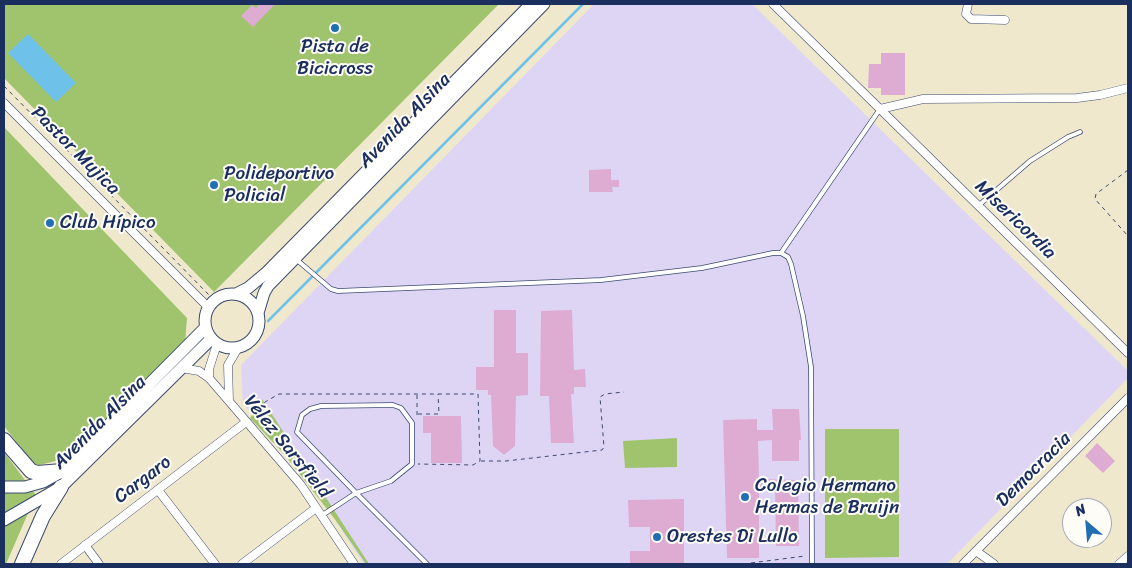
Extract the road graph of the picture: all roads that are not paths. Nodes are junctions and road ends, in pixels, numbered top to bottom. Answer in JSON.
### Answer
{"nodes":[{"id":1,"x":531,"y":4,"type":"edge"},
{"id":2,"x":544,"y":4,"type":"edge"},
{"id":3,"x":773,"y":4,"type":"edge"},
{"id":4,"x":968,"y":4,"type":"edge"},
{"id":5,"x":1005,"y":20,"type":"dead end"},
{"id":6,"x":1128,"y":88,"type":"edge"},
{"id":7,"x":4,"y":103,"type":"edge"},
{"id":8,"x":880,"y":109,"type":"junction"},
{"id":9,"x":1080,"y":132,"type":"dead end"},
{"id":10,"x":978,"y":206,"type":"junction"},
{"id":11,"x":781,"y":253,"type":"junction"},
{"id":12,"x":295,"y":258,"type":"junction"},
{"id":13,"x":235,"y":292,"type":"junction"},
{"id":14,"x":208,"y":307,"type":"junction"},
{"id":15,"x":258,"y":313,"type":"junction"},
{"id":16,"x":211,"y":337,"type":"junction"},
{"id":17,"x":238,"y":348,"type":"junction"},
{"id":18,"x":1128,"y":353,"type":"edge"},
{"id":19,"x":180,"y":368,"type":"junction"},
{"id":20,"x":209,"y":378,"type":"junction"},
{"id":21,"x":1128,"y":398,"type":"edge"},
{"id":22,"x":229,"y":401,"type":"junction"},
{"id":23,"x":246,"y":422,"type":"junction"},
{"id":24,"x":4,"y":440,"type":"edge"},
{"id":25,"x":63,"y":471,"type":"junction"},
{"id":26,"x":4,"y":487,"type":"edge"},
{"id":27,"x":61,"y":487,"type":"junction"},
{"id":28,"x":158,"y":490,"type":"junction"},
{"id":29,"x":356,"y":493,"type":"junction"},
{"id":30,"x":316,"y":508,"type":"junction"},
{"id":31,"x":321,"y":516,"type":"junction"},
{"id":32,"x":4,"y":520,"type":"edge"},
{"id":33,"x":85,"y":545,"type":"junction"},
{"id":34,"x":976,"y":551,"type":"junction"},
{"id":35,"x":1128,"y":556,"type":"edge"},
{"id":36,"x":22,"y":564,"type":"edge"},
{"id":37,"x":61,"y":564,"type":"edge"},
{"id":38,"x":99,"y":564,"type":"edge"},
{"id":39,"x":215,"y":564,"type":"edge"},
{"id":40,"x":242,"y":564,"type":"edge"},
{"id":41,"x":354,"y":564,"type":"edge"},
{"id":42,"x":427,"y":564,"type":"edge"},
{"id":43,"x":812,"y":564,"type":"edge"},
{"id":44,"x":963,"y":564,"type":"edge"},
{"id":45,"x":994,"y":564,"type":"edge"},
{"id":46,"x":1119,"y":564,"type":"edge"}],
"edges":[{"from":1,"to":13,"type":"main road","name":"Avenida Alsina"},
{"from":2,"to":12,"type":"main road","name":"Avenida Alsina"},
{"from":3,"to":8,"type":"street","name":"Misericordia"},
{"from":4,"to":5,"type":"street"},
{"from":6,"to":8,"type":"street"},
{"from":7,"to":14,"type":"street","name":"Pastor Mujica"},
{"from":8,"to":10,"type":"street","name":"Misericordia"},
{"from":8,"to":11,"type":"lane"},
{"from":9,"to":10,"type":"lane"},
{"from":10,"to":18,"type":"street","name":"Misericordia"},
{"from":11,"to":12,"type":"lane"},
{"from":11,"to":43,"type":"lane"},
{"from":12,"to":15,"type":"main road","name":"Avenida Alsina"},
{"from":13,"to":14,"type":"main road"},
{"from":13,"to":15,"type":"main road"},
{"from":14,"to":16,"type":"main road"},
{"from":15,"to":17,"type":"main road"},
{"from":16,"to":17,"type":"main road"},
{"from":16,"to":19,"type":"main road","name":"Avenida Alsina"},
{"from":16,"to":20,"type":"street"},
{"from":16,"to":25,"type":"main road","name":"Avenida Alsina"},
{"from":17,"to":22,"type":"street"},
{"from":19,"to":20,"type":"street","name":"Vélez Sarsfield"},
{"from":19,"to":27,"type":"main road","name":"Avenida Alsina"},
{"from":20,"to":22,"type":"street","name":"Vélez Sarsfield"},
{"from":21,"to":34,"type":"street","name":"Democracia"},
{"from":22,"to":23,"type":"street","name":"Vélez Sarsfield"},
{"from":23,"to":28,"type":"street","name":"Cargaro"},
{"from":23,"to":30,"type":"street","name":"Vélez Sarsfield"},
{"from":24,"to":25,"type":"highway"},
{"from":25,"to":26,"type":"main road","name":"Avenida Alsina"},
{"from":27,"to":32,"type":"main road","name":"Avenida Alsina"},
{"from":27,"to":36,"type":"highway"},
{"from":28,"to":33,"type":"street","name":"Cargaro"},
{"from":28,"to":39,"type":"street"},
{"from":29,"to":29,"type":"lane"},
{"from":29,"to":31,"type":"lane"},
{"from":29,"to":42,"type":"lane"},
{"from":30,"to":31,"type":"street","name":"Vélez Sarsfield"},
{"from":30,"to":40,"type":"street"},
{"from":31,"to":41,"type":"street","name":"Vélez Sarsfield"},
{"from":33,"to":37,"type":"street","name":"Cargaro"},
{"from":33,"to":38,"type":"street"},
{"from":34,"to":44,"type":"street","name":"Democracia"},
{"from":34,"to":45,"type":"street"},
{"from":35,"to":46,"type":"street"}]}
